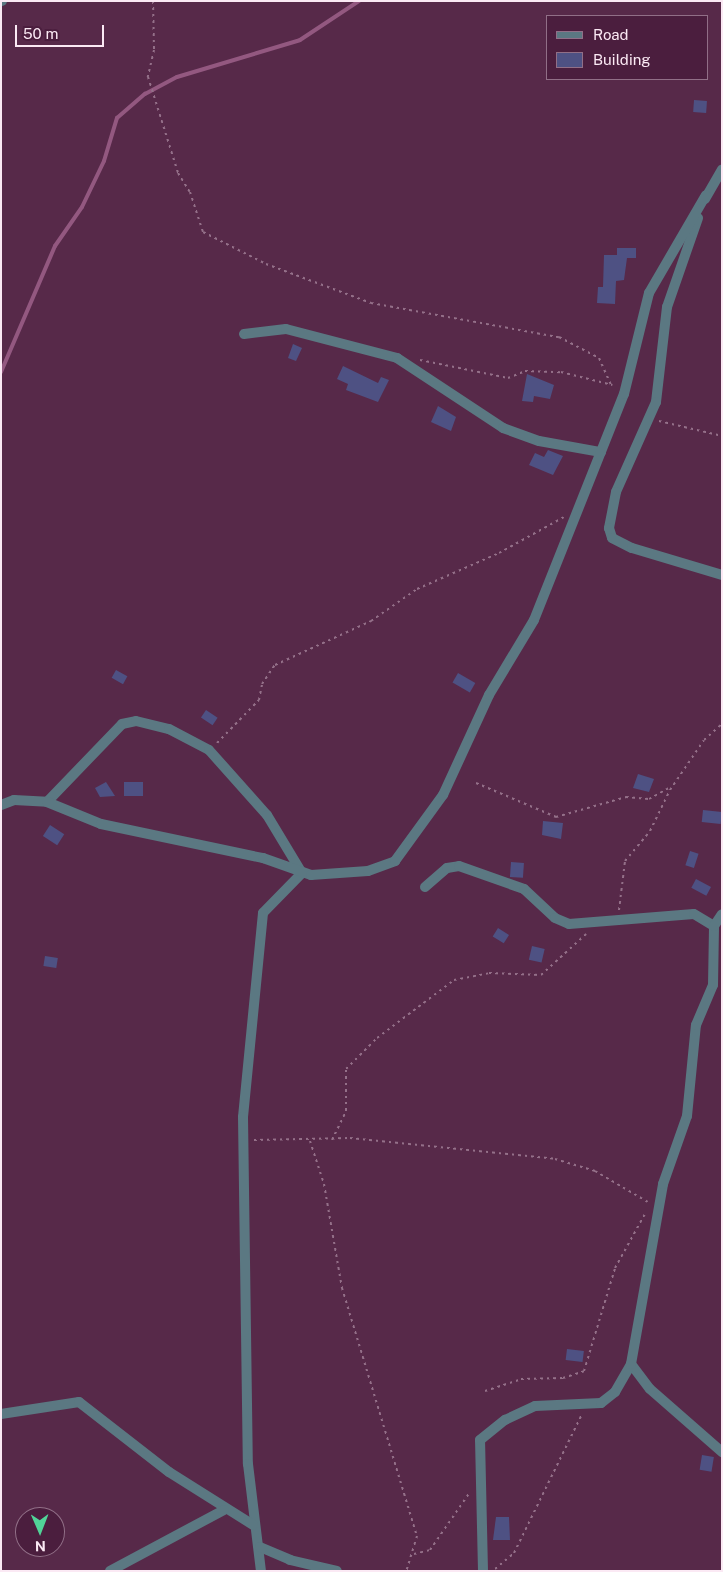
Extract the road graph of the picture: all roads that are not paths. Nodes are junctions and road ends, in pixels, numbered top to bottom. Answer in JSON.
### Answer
{"nodes":[{"id":1,"x":722,"y":170,"type":"edge"},
{"id":2,"x":706,"y":195,"type":"junction"},
{"id":3,"x":244,"y":334,"type":"dead end"},
{"id":4,"x":602,"y":452,"type":"junction"},
{"id":5,"x":722,"y":575,"type":"edge"},
{"id":6,"x":47,"y":802,"type":"junction"},
{"id":7,"x":1,"y":805,"type":"edge"},
{"id":8,"x":302,"y":873,"type":"junction"},
{"id":9,"x":425,"y":887,"type":"dead end"},
{"id":10,"x":722,"y":914,"type":"edge"},
{"id":11,"x":714,"y":926,"type":"junction"},
{"id":12,"x":631,"y":1364,"type":"junction"},
{"id":13,"x":1,"y":1414,"type":"edge"},
{"id":14,"x":722,"y":1452,"type":"edge"},
{"id":15,"x":224,"y":1510,"type":"junction"},
{"id":16,"x":253,"y":1525,"type":"junction"},
{"id":17,"x":260,"y":1547,"type":"junction"},
{"id":18,"x":110,"y":1571,"type":"edge"},
{"id":19,"x":261,"y":1571,"type":"edge"},
{"id":20,"x":337,"y":1571,"type":"edge"},
{"id":21,"x":483,"y":1571,"type":"edge"}],
"edges":[{"from":1,"to":2,"type":"street"},
{"from":2,"to":4,"type":"street"},
{"from":2,"to":5,"type":"street"},
{"from":3,"to":4,"type":"street"},
{"from":4,"to":8,"type":"street"},
{"from":6,"to":7,"type":"street"},
{"from":6,"to":8,"type":"street"},
{"from":6,"to":8,"type":"street"},
{"from":8,"to":16,"type":"street"},
{"from":9,"to":11,"type":"street"},
{"from":10,"to":11,"type":"street"},
{"from":11,"to":12,"type":"street"},
{"from":12,"to":14,"type":"street"},
{"from":12,"to":21,"type":"street"},
{"from":13,"to":15,"type":"street"},
{"from":15,"to":16,"type":"street"},
{"from":15,"to":18,"type":"street"},
{"from":16,"to":17,"type":"street"},
{"from":17,"to":19,"type":"street"},
{"from":17,"to":20,"type":"street"}]}
